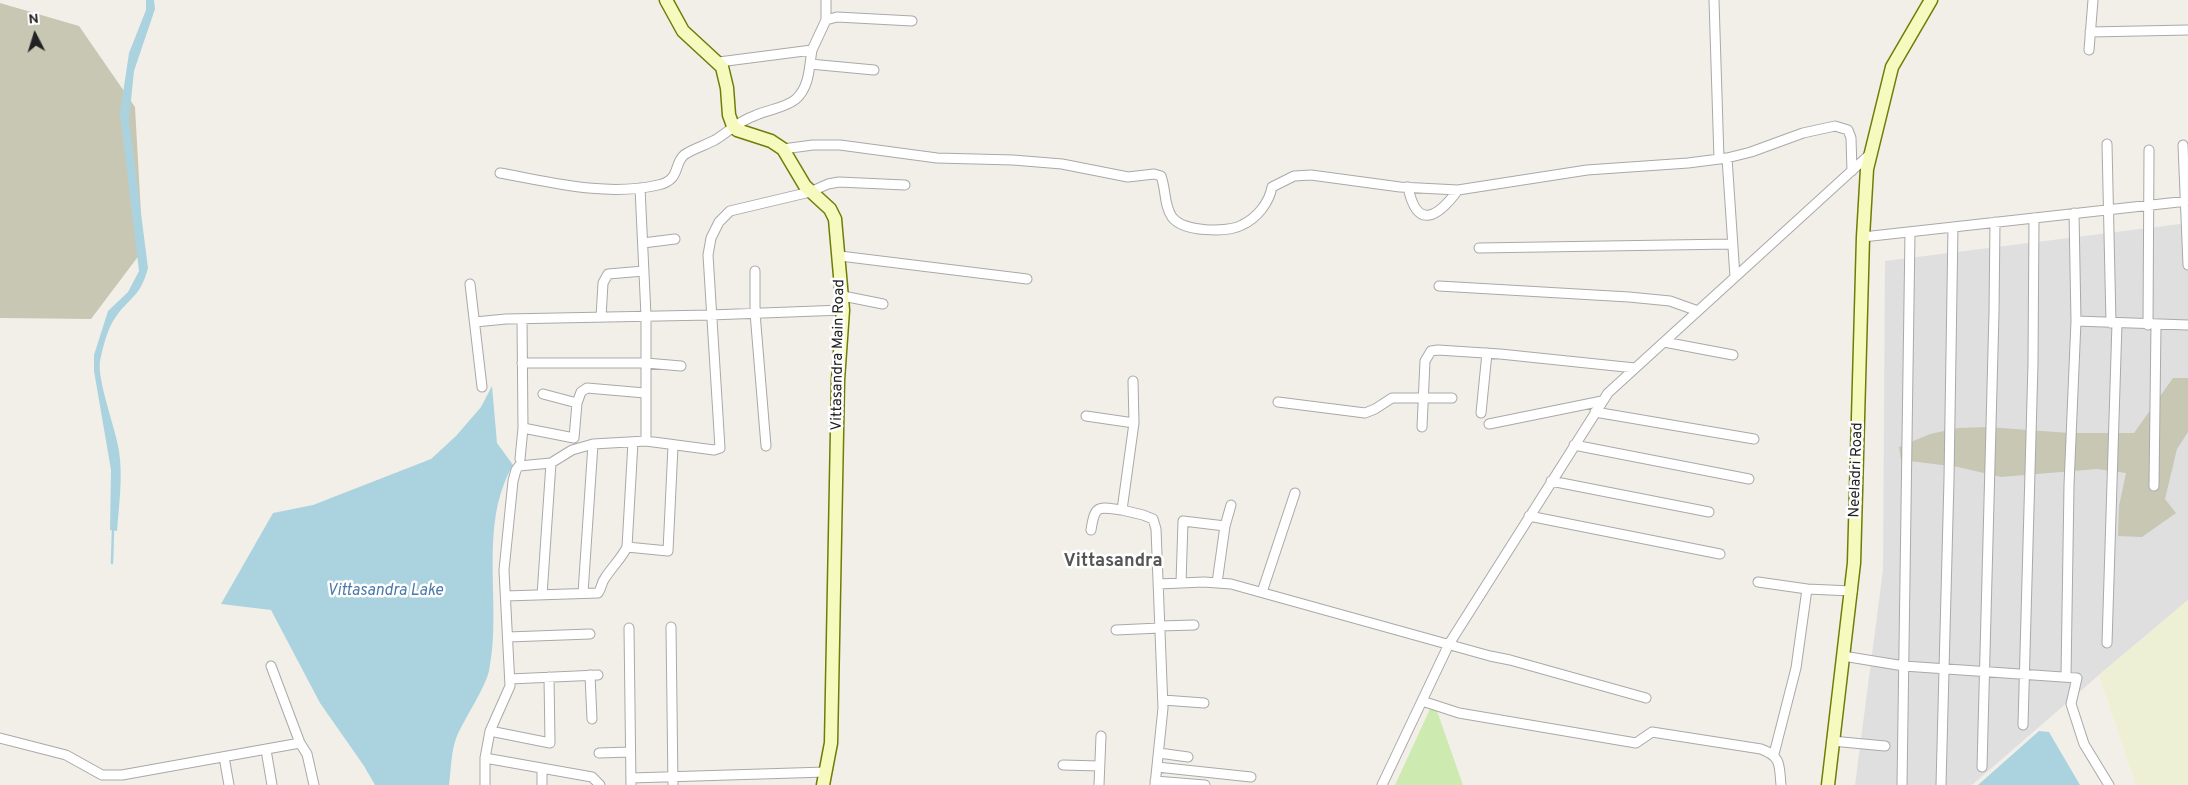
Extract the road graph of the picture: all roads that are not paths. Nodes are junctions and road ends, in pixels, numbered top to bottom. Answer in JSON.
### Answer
{"nodes":[{"id":1,"x":666,"y":0,"type":"edge"},
{"id":2,"x":826,"y":0,"type":"edge"},
{"id":3,"x":1714,"y":0,"type":"edge"},
{"id":4,"x":1931,"y":0,"type":"edge"},
{"id":5,"x":2093,"y":0,"type":"edge"},
{"id":6,"x":826,"y":20,"type":"junction"},
{"id":7,"x":912,"y":21,"type":"dead end"},
{"id":8,"x":2188,"y":30,"type":"edge"},
{"id":9,"x":2090,"y":32,"type":"junction"},
{"id":10,"x":812,"y":50,"type":"junction"},
{"id":11,"x":2089,"y":50,"type":"dead end"},
{"id":12,"x":719,"y":62,"type":"junction"},
{"id":13,"x":810,"y":64,"type":"junction"},
{"id":14,"x":874,"y":70,"type":"dead end"},
{"id":15,"x":733,"y":126,"type":"junction"},
{"id":16,"x":2107,"y":144,"type":"dead end"},
{"id":17,"x":2184,"y":145,"type":"dead end"},
{"id":18,"x":783,"y":149,"type":"junction"},
{"id":19,"x":2149,"y":150,"type":"dead end"},
{"id":20,"x":1870,"y":154,"type":"junction"},
{"id":21,"x":1723,"y":158,"type":"junction"},
{"id":22,"x":1852,"y":172,"type":"junction"},
{"id":23,"x":500,"y":173,"type":"dead end"},
{"id":24,"x":905,"y":185,"type":"dead end"},
{"id":25,"x":1408,"y":187,"type":"junction"},
{"id":26,"x":640,"y":188,"type":"junction"},
{"id":27,"x":1458,"y":190,"type":"junction"},
{"id":28,"x":810,"y":192,"type":"junction"},
{"id":29,"x":2187,"y":201,"type":"edge"},
{"id":30,"x":2149,"y":204,"type":"junction"},
{"id":31,"x":2108,"y":209,"type":"junction"},
{"id":32,"x":2074,"y":213,"type":"junction"},
{"id":33,"x":2034,"y":218,"type":"junction"},
{"id":34,"x":1995,"y":222,"type":"junction"},
{"id":35,"x":1953,"y":227,"type":"junction"},
{"id":36,"x":1910,"y":232,"type":"junction"},
{"id":37,"x":1863,"y":237,"type":"junction"},
{"id":38,"x":676,"y":239,"type":"dead end"},
{"id":39,"x":643,"y":243,"type":"junction"},
{"id":40,"x":1732,"y":244,"type":"junction"},
{"id":41,"x":1479,"y":248,"type":"dead end"},
{"id":42,"x":840,"y":256,"type":"junction"},
{"id":43,"x":2188,"y":265,"type":"edge"},
{"id":44,"x":644,"y":271,"type":"junction"},
{"id":45,"x":755,"y":272,"type":"dead end"},
{"id":46,"x":1735,"y":278,"type":"junction"},
{"id":47,"x":1027,"y":279,"type":"dead end"},
{"id":48,"x":470,"y":284,"type":"dead end"},
{"id":49,"x":1439,"y":286,"type":"dead end"},
{"id":50,"x":843,"y":296,"type":"junction"},
{"id":51,"x":882,"y":304,"type":"dead end"},
{"id":52,"x":843,"y":310,"type":"junction"},
{"id":53,"x":1698,"y":311,"type":"junction"},
{"id":54,"x":755,"y":313,"type":"junction"},
{"id":55,"x":710,"y":315,"type":"junction"},
{"id":56,"x":646,"y":316,"type":"junction"},
{"id":57,"x":601,"y":318,"type":"junction"},
{"id":58,"x":522,"y":319,"type":"junction"},
{"id":59,"x":2076,"y":321,"type":"junction"},
{"id":60,"x":475,"y":322,"type":"junction"},
{"id":61,"x":2114,"y":323,"type":"junction"},
{"id":62,"x":2152,"y":325,"type":"junction"},
{"id":63,"x":2188,"y":326,"type":"edge"},
{"id":64,"x":1664,"y":342,"type":"junction"},
{"id":65,"x":1487,"y":353,"type":"junction"},
{"id":66,"x":1733,"y":355,"type":"dead end"},
{"id":67,"x":522,"y":363,"type":"junction"},
{"id":68,"x":646,"y":363,"type":"junction"},
{"id":69,"x":681,"y":366,"type":"dead end"},
{"id":70,"x":1635,"y":368,"type":"junction"},
{"id":71,"x":1133,"y":381,"type":"dead end"},
{"id":72,"x":482,"y":387,"type":"dead end"},
{"id":73,"x":645,"y":393,"type":"junction"},
{"id":74,"x":543,"y":394,"type":"dead end"},
{"id":75,"x":1423,"y":398,"type":"junction"},
{"id":76,"x":1452,"y":398,"type":"dead end"},
{"id":77,"x":1602,"y":401,"type":"junction"},
{"id":78,"x":1278,"y":402,"type":"dead end"},
{"id":79,"x":577,"y":403,"type":"junction"},
{"id":80,"x":1595,"y":412,"type":"junction"},
{"id":81,"x":1481,"y":413,"type":"dead end"},
{"id":82,"x":1086,"y":416,"type":"dead end"},
{"id":83,"x":1134,"y":423,"type":"junction"},
{"id":84,"x":1489,"y":424,"type":"dead end"},
{"id":85,"x":1422,"y":427,"type":"dead end"},
{"id":86,"x":523,"y":428,"type":"junction"},
{"id":87,"x":1754,"y":438,"type":"dead end"},
{"id":88,"x":646,"y":441,"type":"junction"},
{"id":89,"x":633,"y":442,"type":"junction"},
{"id":90,"x":593,"y":444,"type":"junction"},
{"id":91,"x":1574,"y":445,"type":"junction"},
{"id":92,"x":673,"y":446,"type":"junction"},
{"id":93,"x":766,"y":446,"type":"dead end"},
{"id":94,"x":520,"y":459,"type":"dead end"},
{"id":95,"x":551,"y":463,"type":"junction"},
{"id":96,"x":1748,"y":479,"type":"dead end"},
{"id":97,"x":1551,"y":481,"type":"junction"},
{"id":98,"x":2154,"y":486,"type":"dead end"},
{"id":99,"x":1295,"y":493,"type":"dead end"},
{"id":100,"x":1231,"y":505,"type":"dead end"},
{"id":101,"x":1122,"y":510,"type":"junction"},
{"id":102,"x":1710,"y":512,"type":"dead end"},
{"id":103,"x":1529,"y":516,"type":"junction"},
{"id":104,"x":1225,"y":526,"type":"junction"},
{"id":105,"x":1091,"y":530,"type":"dead end"},
{"id":106,"x":627,"y":547,"type":"junction"},
{"id":107,"x":1720,"y":554,"type":"dead end"},
{"id":108,"x":1758,"y":582,"type":"dead end"},
{"id":109,"x":1181,"y":583,"type":"junction"},
{"id":110,"x":1217,"y":583,"type":"junction"},
{"id":111,"x":1158,"y":584,"type":"junction"},
{"id":112,"x":1807,"y":589,"type":"junction"},
{"id":113,"x":1852,"y":591,"type":"junction"},
{"id":114,"x":1262,"y":592,"type":"junction"},
{"id":115,"x":583,"y":593,"type":"junction"},
{"id":116,"x":542,"y":595,"type":"junction"},
{"id":117,"x":506,"y":596,"type":"junction"},
{"id":118,"x":1194,"y":626,"type":"dead end"},
{"id":119,"x":670,"y":627,"type":"dead end"},
{"id":120,"x":1160,"y":627,"type":"junction"},
{"id":121,"x":629,"y":628,"type":"dead end"},
{"id":122,"x":1116,"y":630,"type":"dead end"},
{"id":123,"x":590,"y":634,"type":"dead end"},
{"id":124,"x":508,"y":637,"type":"junction"},
{"id":125,"x":2107,"y":643,"type":"dead end"},
{"id":126,"x":1449,"y":644,"type":"junction"},
{"id":127,"x":1843,"y":656,"type":"junction"},
{"id":128,"x":272,"y":666,"type":"dead end"},
{"id":129,"x":1904,"y":666,"type":"junction"},
{"id":130,"x":1944,"y":668,"type":"junction"},
{"id":131,"x":1985,"y":671,"type":"junction"},
{"id":132,"x":2024,"y":674,"type":"junction"},
{"id":133,"x":2066,"y":676,"type":"junction"},
{"id":134,"x":549,"y":677,"type":"junction"},
{"id":135,"x":510,"y":679,"type":"junction"},
{"id":136,"x":1646,"y":698,"type":"dead end"},
{"id":137,"x":1163,"y":700,"type":"junction"},
{"id":138,"x":1422,"y":701,"type":"junction"},
{"id":139,"x":1204,"y":704,"type":"dead end"},
{"id":140,"x":592,"y":719,"type":"dead end"},
{"id":141,"x":2023,"y":725,"type":"dead end"},
{"id":142,"x":490,"y":731,"type":"junction"},
{"id":143,"x":1101,"y":736,"type":"dead end"},
{"id":144,"x":0,"y":738,"type":"edge"},
{"id":145,"x":1832,"y":741,"type":"junction"},
{"id":146,"x":300,"y":743,"type":"junction"},
{"id":147,"x":1885,"y":746,"type":"dead end"},
{"id":148,"x":266,"y":750,"type":"junction"},
{"id":149,"x":630,"y":752,"type":"junction"},
{"id":150,"x":599,"y":753,"type":"dead end"},
{"id":151,"x":1159,"y":753,"type":"junction"},
{"id":152,"x":1774,"y":754,"type":"junction"},
{"id":153,"x":224,"y":757,"type":"junction"},
{"id":154,"x":1188,"y":757,"type":"dead end"},
{"id":155,"x":485,"y":758,"type":"junction"},
{"id":156,"x":1063,"y":765,"type":"dead end"},
{"id":157,"x":1100,"y":766,"type":"junction"},
{"id":158,"x":1157,"y":767,"type":"junction"},
{"id":159,"x":1982,"y":767,"type":"dead end"},
{"id":160,"x":542,"y":768,"type":"junction"},
{"id":161,"x":1251,"y":777,"type":"dead end"},
{"id":162,"x":825,"y":779,"type":"edge"},
{"id":163,"x":585,"y":781,"type":"edge"},
{"id":164,"x":673,"y":781,"type":"edge"},
{"id":165,"x":631,"y":782,"type":"edge"},
{"id":166,"x":1155,"y":783,"type":"edge"},
{"id":167,"x":229,"y":785,"type":"edge"},
{"id":168,"x":272,"y":785,"type":"edge"},
{"id":169,"x":314,"y":785,"type":"edge"},
{"id":170,"x":484,"y":785,"type":"edge"},
{"id":171,"x":542,"y":785,"type":"edge"},
{"id":172,"x":600,"y":785,"type":"edge"},
{"id":173,"x":1099,"y":785,"type":"edge"},
{"id":174,"x":1205,"y":785,"type":"edge"},
{"id":175,"x":1382,"y":785,"type":"edge"},
{"id":176,"x":1781,"y":785,"type":"edge"},
{"id":177,"x":1828,"y":785,"type":"edge"},
{"id":178,"x":1902,"y":785,"type":"edge"},
{"id":179,"x":1941,"y":785,"type":"edge"},
{"id":180,"x":2109,"y":785,"type":"edge"}],
"edges":[{"from":1,"to":12,"type":"street"},
{"from":2,"to":6,"type":"street"},
{"from":3,"to":21,"type":"street"},
{"from":4,"to":20,"type":"street","name":"Neeladri Road"},
{"from":5,"to":9,"type":"street"},
{"from":6,"to":7,"type":"street"},
{"from":6,"to":10,"type":"street"},
{"from":8,"to":9,"type":"street"},
{"from":9,"to":11,"type":"street"},
{"from":10,"to":12,"type":"street"},
{"from":10,"to":13,"type":"street"},
{"from":12,"to":15,"type":"street"},
{"from":13,"to":14,"type":"street"},
{"from":13,"to":15,"type":"street"},
{"from":15,"to":18,"type":"street"},
{"from":15,"to":26,"type":"street"},
{"from":16,"to":31,"type":"street"},
{"from":17,"to":29,"type":"street"},
{"from":18,"to":25,"type":"street"},
{"from":18,"to":28,"type":"street","name":"Vittasandra Main Road"},
{"from":19,"to":30,"type":"street"},
{"from":20,"to":22,"type":"street"},
{"from":20,"to":37,"type":"street","name":"Neeladri Road"},
{"from":21,"to":22,"type":"street"},
{"from":21,"to":27,"type":"street"},
{"from":21,"to":40,"type":"street"},
{"from":22,"to":46,"type":"street"},
{"from":23,"to":26,"type":"street"},
{"from":24,"to":28,"type":"street"},
{"from":25,"to":27,"type":"street"},
{"from":25,"to":27,"type":"street"},
{"from":26,"to":39,"type":"street"},
{"from":28,"to":42,"type":"street","name":"Vittasandra Main Road"},
{"from":28,"to":55,"type":"street"},
{"from":29,"to":30,"type":"street"},
{"from":29,"to":43,"type":"street"},
{"from":30,"to":31,"type":"street"},
{"from":30,"to":62,"type":"street"},
{"from":31,"to":32,"type":"street"},
{"from":31,"to":61,"type":"street"},
{"from":32,"to":33,"type":"street"},
{"from":32,"to":59,"type":"street"},
{"from":33,"to":34,"type":"street"},
{"from":33,"to":132,"type":"street"},
{"from":34,"to":35,"type":"street"},
{"from":34,"to":131,"type":"street"},
{"from":35,"to":36,"type":"street"},
{"from":35,"to":130,"type":"street"},
{"from":36,"to":37,"type":"street"},
{"from":36,"to":129,"type":"street"},
{"from":37,"to":113,"type":"street","name":"Neeladri Road"},
{"from":38,"to":39,"type":"street"},
{"from":39,"to":44,"type":"street"},
{"from":40,"to":41,"type":"street"},
{"from":40,"to":46,"type":"street"},
{"from":42,"to":47,"type":"street"},
{"from":42,"to":50,"type":"street","name":"Vittasandra Main Road"},
{"from":44,"to":56,"type":"street"},
{"from":44,"to":57,"type":"street"},
{"from":45,"to":54,"type":"street"},
{"from":46,"to":53,"type":"street"},
{"from":48,"to":60,"type":"street"},
{"from":49,"to":53,"type":"street"},
{"from":50,"to":51,"type":"street"},
{"from":50,"to":52,"type":"street","name":"Vittasandra Main Road"},
{"from":52,"to":54,"type":"street"},
{"from":52,"to":162,"type":"street","name":"Vittasandra Main Road"},
{"from":53,"to":64,"type":"street"},
{"from":54,"to":55,"type":"street"},
{"from":54,"to":93,"type":"street"},
{"from":55,"to":56,"type":"street"},
{"from":55,"to":92,"type":"street"},
{"from":56,"to":57,"type":"street"},
{"from":56,"to":68,"type":"street"},
{"from":57,"to":58,"type":"street"},
{"from":58,"to":60,"type":"street"},
{"from":58,"to":67,"type":"street"},
{"from":59,"to":61,"type":"street"},
{"from":59,"to":133,"type":"street"},
{"from":60,"to":72,"type":"street"},
{"from":61,"to":62,"type":"street"},
{"from":61,"to":125,"type":"street"},
{"from":62,"to":63,"type":"street"},
{"from":62,"to":98,"type":"street"},
{"from":64,"to":66,"type":"street"},
{"from":64,"to":70,"type":"street"},
{"from":65,"to":70,"type":"street"},
{"from":65,"to":75,"type":"street"},
{"from":65,"to":81,"type":"street"},
{"from":67,"to":68,"type":"street"},
{"from":67,"to":86,"type":"street"},
{"from":68,"to":69,"type":"street"},
{"from":68,"to":73,"type":"street"},
{"from":70,"to":77,"type":"street"},
{"from":71,"to":83,"type":"street"},
{"from":73,"to":79,"type":"street"},
{"from":73,"to":88,"type":"street"},
{"from":74,"to":79,"type":"street"},
{"from":75,"to":76,"type":"street"},
{"from":75,"to":78,"type":"street"},
{"from":75,"to":85,"type":"street"},
{"from":77,"to":80,"type":"street"},
{"from":77,"to":84,"type":"street"},
{"from":79,"to":86,"type":"street"},
{"from":80,"to":87,"type":"street"},
{"from":80,"to":91,"type":"street"},
{"from":82,"to":83,"type":"street"},
{"from":83,"to":101,"type":"street"},
{"from":86,"to":94,"type":"street"},
{"from":88,"to":89,"type":"street"},
{"from":88,"to":92,"type":"street"},
{"from":89,"to":90,"type":"street"},
{"from":89,"to":106,"type":"street"},
{"from":90,"to":95,"type":"street"},
{"from":90,"to":115,"type":"street"},
{"from":91,"to":96,"type":"street"},
{"from":91,"to":97,"type":"street"},
{"from":92,"to":106,"type":"street"},
{"from":95,"to":116,"type":"street"},
{"from":95,"to":117,"type":"street"},
{"from":97,"to":102,"type":"street"},
{"from":97,"to":103,"type":"street"},
{"from":99,"to":114,"type":"street"},
{"from":100,"to":104,"type":"street"},
{"from":101,"to":105,"type":"street"},
{"from":101,"to":111,"type":"street"},
{"from":103,"to":107,"type":"street"},
{"from":103,"to":126,"type":"street"},
{"from":104,"to":109,"type":"street"},
{"from":104,"to":110,"type":"street"},
{"from":106,"to":115,"type":"street"},
{"from":108,"to":112,"type":"street"},
{"from":109,"to":110,"type":"street"},
{"from":109,"to":111,"type":"street"},
{"from":110,"to":114,"type":"street"},
{"from":111,"to":120,"type":"street"},
{"from":112,"to":113,"type":"street"},
{"from":112,"to":152,"type":"street"},
{"from":113,"to":127,"type":"street","name":"Neeladri Road"},
{"from":114,"to":126,"type":"street"},
{"from":115,"to":116,"type":"street"},
{"from":116,"to":117,"type":"street"},
{"from":117,"to":124,"type":"street"},
{"from":118,"to":120,"type":"street"},
{"from":119,"to":164,"type":"street"},
{"from":120,"to":122,"type":"street"},
{"from":120,"to":137,"type":"street"},
{"from":121,"to":149,"type":"street"},
{"from":123,"to":124,"type":"street"},
{"from":124,"to":135,"type":"street"},
{"from":126,"to":136,"type":"street"},
{"from":126,"to":138,"type":"street"},
{"from":127,"to":129,"type":"street"},
{"from":127,"to":145,"type":"street","name":"Neeladri Road"},
{"from":128,"to":146,"type":"street"},
{"from":129,"to":130,"type":"street"},
{"from":129,"to":178,"type":"street"},
{"from":130,"to":131,"type":"street"},
{"from":130,"to":179,"type":"street"},
{"from":131,"to":132,"type":"street"},
{"from":131,"to":159,"type":"street"},
{"from":132,"to":133,"type":"street"},
{"from":132,"to":141,"type":"street"},
{"from":133,"to":180,"type":"street"},
{"from":134,"to":135,"type":"street"},
{"from":134,"to":140,"type":"street"},
{"from":134,"to":142,"type":"street"},
{"from":135,"to":142,"type":"street"},
{"from":137,"to":139,"type":"street"},
{"from":137,"to":151,"type":"street"},
{"from":138,"to":152,"type":"street"},
{"from":138,"to":175,"type":"street"},
{"from":142,"to":155,"type":"street"},
{"from":143,"to":157,"type":"street"},
{"from":144,"to":153,"type":"street"},
{"from":145,"to":147,"type":"street"},
{"from":145,"to":177,"type":"street","name":"Neeladri Road"},
{"from":146,"to":148,"type":"street"},
{"from":146,"to":169,"type":"street"},
{"from":148,"to":153,"type":"street"},
{"from":148,"to":168,"type":"street"},
{"from":149,"to":150,"type":"street"},
{"from":149,"to":165,"type":"street"},
{"from":151,"to":154,"type":"street"},
{"from":151,"to":158,"type":"street"},
{"from":152,"to":176,"type":"street"},
{"from":153,"to":167,"type":"street"},
{"from":155,"to":160,"type":"street"},
{"from":155,"to":170,"type":"street"},
{"from":156,"to":157,"type":"street"},
{"from":157,"to":173,"type":"street"},
{"from":158,"to":161,"type":"street"},
{"from":158,"to":166,"type":"street"},
{"from":160,"to":163,"type":"street"},
{"from":160,"to":171,"type":"street"},
{"from":162,"to":164,"type":"street"},
{"from":163,"to":172,"type":"street"},
{"from":164,"to":165,"type":"street"},
{"from":166,"to":174,"type":"street"}]}
